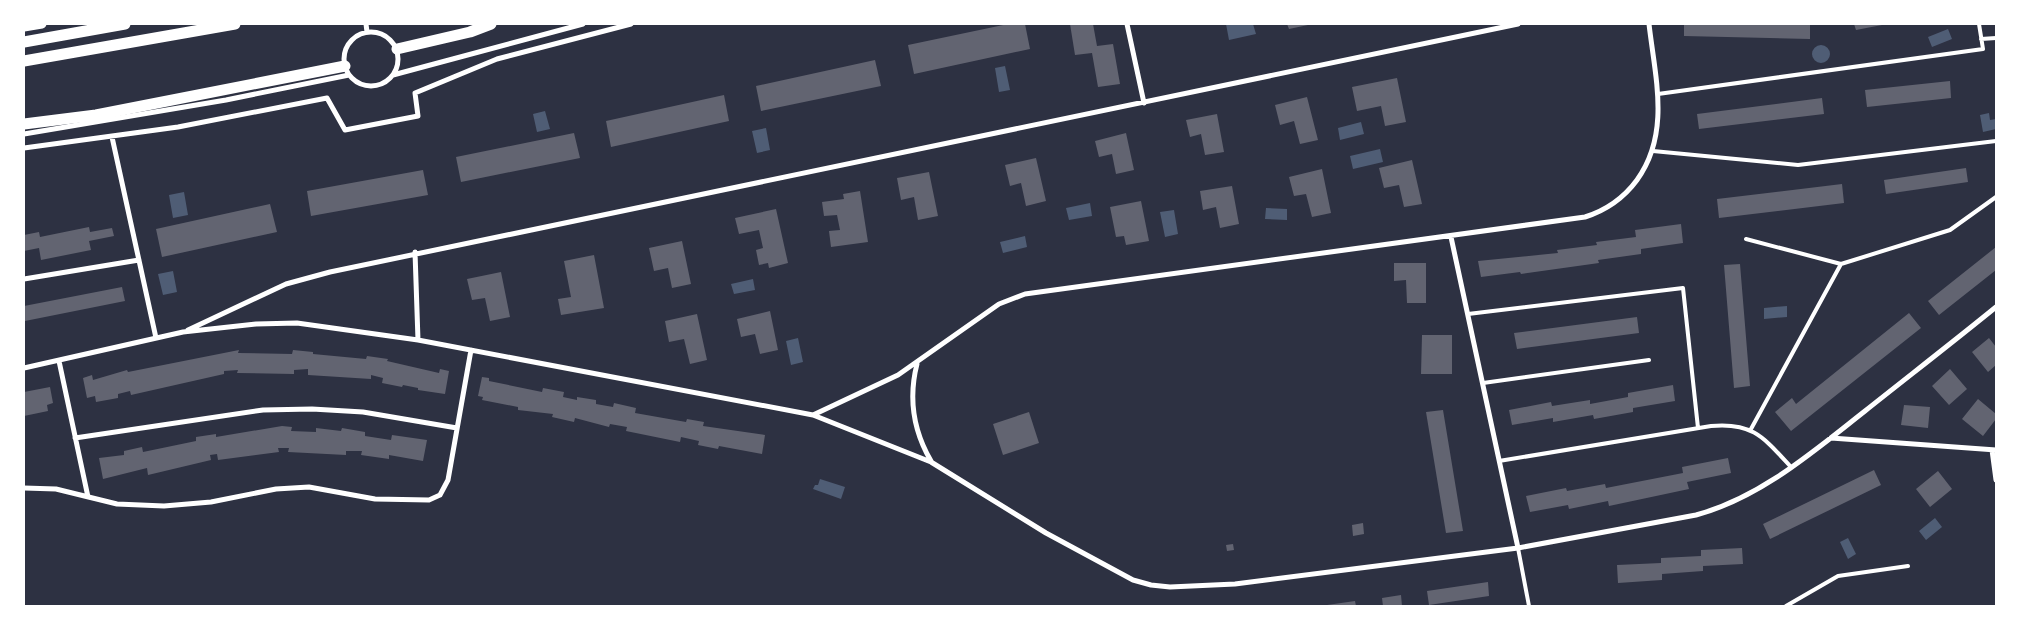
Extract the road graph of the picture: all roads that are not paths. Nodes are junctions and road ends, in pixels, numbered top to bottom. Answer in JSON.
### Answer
{"nodes":[{"id":1,"x":42,"y":24,"type":"edge"},
{"id":2,"x":125,"y":24,"type":"edge"},
{"id":3,"x":235,"y":24,"type":"edge"},
{"id":4,"x":366,"y":24,"type":"edge"},
{"id":5,"x":491,"y":24,"type":"edge"},
{"id":6,"x":583,"y":24,"type":"edge"},
{"id":7,"x":631,"y":24,"type":"edge"},
{"id":8,"x":1127,"y":24,"type":"edge"},
{"id":9,"x":1518,"y":24,"type":"edge"},
{"id":10,"x":1648,"y":24,"type":"edge"},
{"id":11,"x":1979,"y":24,"type":"edge"},
{"id":12,"x":24,"y":27,"type":"edge"},
{"id":13,"x":367,"y":32,"type":"junction"},
{"id":14,"x":1996,"y":38,"type":"edge"},
{"id":15,"x":1981,"y":39,"type":"junction"},
{"id":16,"x":24,"y":42,"type":"edge"},
{"id":17,"x":397,"y":50,"type":"junction"},
{"id":18,"x":24,"y":61,"type":"edge"},
{"id":19,"x":347,"y":71,"type":"junction"},
{"id":20,"x":393,"y":75,"type":"junction"},
{"id":21,"x":1658,"y":94,"type":"junction"},
{"id":22,"x":1144,"y":102,"type":"junction"},
{"id":23,"x":24,"y":124,"type":"edge"},
{"id":24,"x":24,"y":134,"type":"edge"},
{"id":25,"x":112,"y":137,"type":"junction"},
{"id":26,"x":1996,"y":141,"type":"edge"},
{"id":27,"x":24,"y":148,"type":"edge"},
{"id":28,"x":1653,"y":151,"type":"junction"},
{"id":29,"x":1996,"y":196,"type":"edge"},
{"id":30,"x":1451,"y":236,"type":"junction"},
{"id":31,"x":1746,"y":239,"type":"dead end"},
{"id":32,"x":415,"y":252,"type":"junction"},
{"id":33,"x":140,"y":260,"type":"junction"},
{"id":34,"x":1841,"y":264,"type":"junction"},
{"id":35,"x":24,"y":279,"type":"edge"},
{"id":36,"x":1996,"y":308,"type":"edge"},
{"id":37,"x":1468,"y":314,"type":"junction"},
{"id":38,"x":183,"y":332,"type":"junction"},
{"id":39,"x":156,"y":338,"type":"junction"},
{"id":40,"x":418,"y":340,"type":"junction"},
{"id":41,"x":471,"y":350,"type":"junction"},
{"id":42,"x":1649,"y":360,"type":"dead end"},
{"id":43,"x":59,"y":361,"type":"junction"},
{"id":44,"x":917,"y":364,"type":"junction"},
{"id":45,"x":24,"y":368,"type":"edge"},
{"id":46,"x":1483,"y":383,"type":"junction"},
{"id":47,"x":813,"y":416,"type":"junction"},
{"id":48,"x":457,"y":428,"type":"junction"},
{"id":49,"x":1698,"y":428,"type":"junction"},
{"id":50,"x":1752,"y":429,"type":"junction"},
{"id":51,"x":75,"y":438,"type":"junction"},
{"id":52,"x":1831,"y":438,"type":"junction"},
{"id":53,"x":1994,"y":450,"type":"edge"},
{"id":54,"x":1499,"y":461,"type":"junction"},
{"id":55,"x":931,"y":462,"type":"junction"},
{"id":56,"x":1791,"y":467,"type":"junction"},
{"id":57,"x":1996,"y":480,"type":"edge"},
{"id":58,"x":24,"y":488,"type":"edge"},
{"id":59,"x":88,"y":497,"type":"junction"},
{"id":60,"x":1518,"y":548,"type":"junction"},
{"id":61,"x":1908,"y":566,"type":"dead end"},
{"id":62,"x":1529,"y":606,"type":"edge"},
{"id":63,"x":1786,"y":606,"type":"edge"}],
"edges":[{"from":1,"to":12,"type":"street"},
{"from":2,"to":16,"type":"highway"},
{"from":3,"to":18,"type":"highway"},
{"from":4,"to":13,"type":"street"},
{"from":5,"to":17,"type":"highway"},
{"from":6,"to":20,"type":"street"},
{"from":7,"to":25,"type":"street"},
{"from":8,"to":22,"type":"street"},
{"from":9,"to":22,"type":"street"},
{"from":10,"to":21,"type":"street"},
{"from":11,"to":15,"type":"lane"},
{"from":13,"to":17,"type":"street"},
{"from":13,"to":19,"type":"street"},
{"from":14,"to":15,"type":"lane"},
{"from":15,"to":21,"type":"lane"},
{"from":17,"to":20,"type":"street"},
{"from":19,"to":20,"type":"street"},
{"from":19,"to":23,"type":"highway"},
{"from":19,"to":24,"type":"street"},
{"from":21,"to":28,"type":"street"},
{"from":22,"to":32,"type":"street"},
{"from":25,"to":27,"type":"street"},
{"from":25,"to":33,"type":"street"},
{"from":26,"to":28,"type":"lane"},
{"from":28,"to":30,"type":"street"},
{"from":29,"to":34,"type":"lane"},
{"from":30,"to":37,"type":"street"},
{"from":30,"to":44,"type":"street"},
{"from":31,"to":34,"type":"lane"},
{"from":32,"to":38,"type":"street"},
{"from":32,"to":40,"type":"street"},
{"from":33,"to":35,"type":"street"},
{"from":33,"to":39,"type":"street"},
{"from":34,"to":50,"type":"lane"},
{"from":36,"to":52,"type":"street"},
{"from":37,"to":46,"type":"street"},
{"from":37,"to":49,"type":"lane"},
{"from":38,"to":39,"type":"street"},
{"from":38,"to":40,"type":"street"},
{"from":39,"to":43,"type":"street"},
{"from":40,"to":41,"type":"street"},
{"from":41,"to":47,"type":"street"},
{"from":41,"to":48,"type":"street"},
{"from":42,"to":46,"type":"lane"},
{"from":43,"to":45,"type":"street"},
{"from":43,"to":51,"type":"street"},
{"from":44,"to":47,"type":"street"},
{"from":44,"to":55,"type":"street"},
{"from":46,"to":54,"type":"street"},
{"from":47,"to":55,"type":"street"},
{"from":48,"to":51,"type":"street"},
{"from":48,"to":59,"type":"street"},
{"from":49,"to":50,"type":"lane"},
{"from":49,"to":54,"type":"lane"},
{"from":50,"to":56,"type":"lane"},
{"from":51,"to":59,"type":"street"},
{"from":52,"to":53,"type":"street"},
{"from":52,"to":56,"type":"street"},
{"from":53,"to":57,"type":"street"},
{"from":54,"to":60,"type":"street"},
{"from":55,"to":60,"type":"street"},
{"from":56,"to":60,"type":"street"},
{"from":58,"to":59,"type":"street"},
{"from":60,"to":62,"type":"lane"},
{"from":61,"to":63,"type":"lane"}]}
